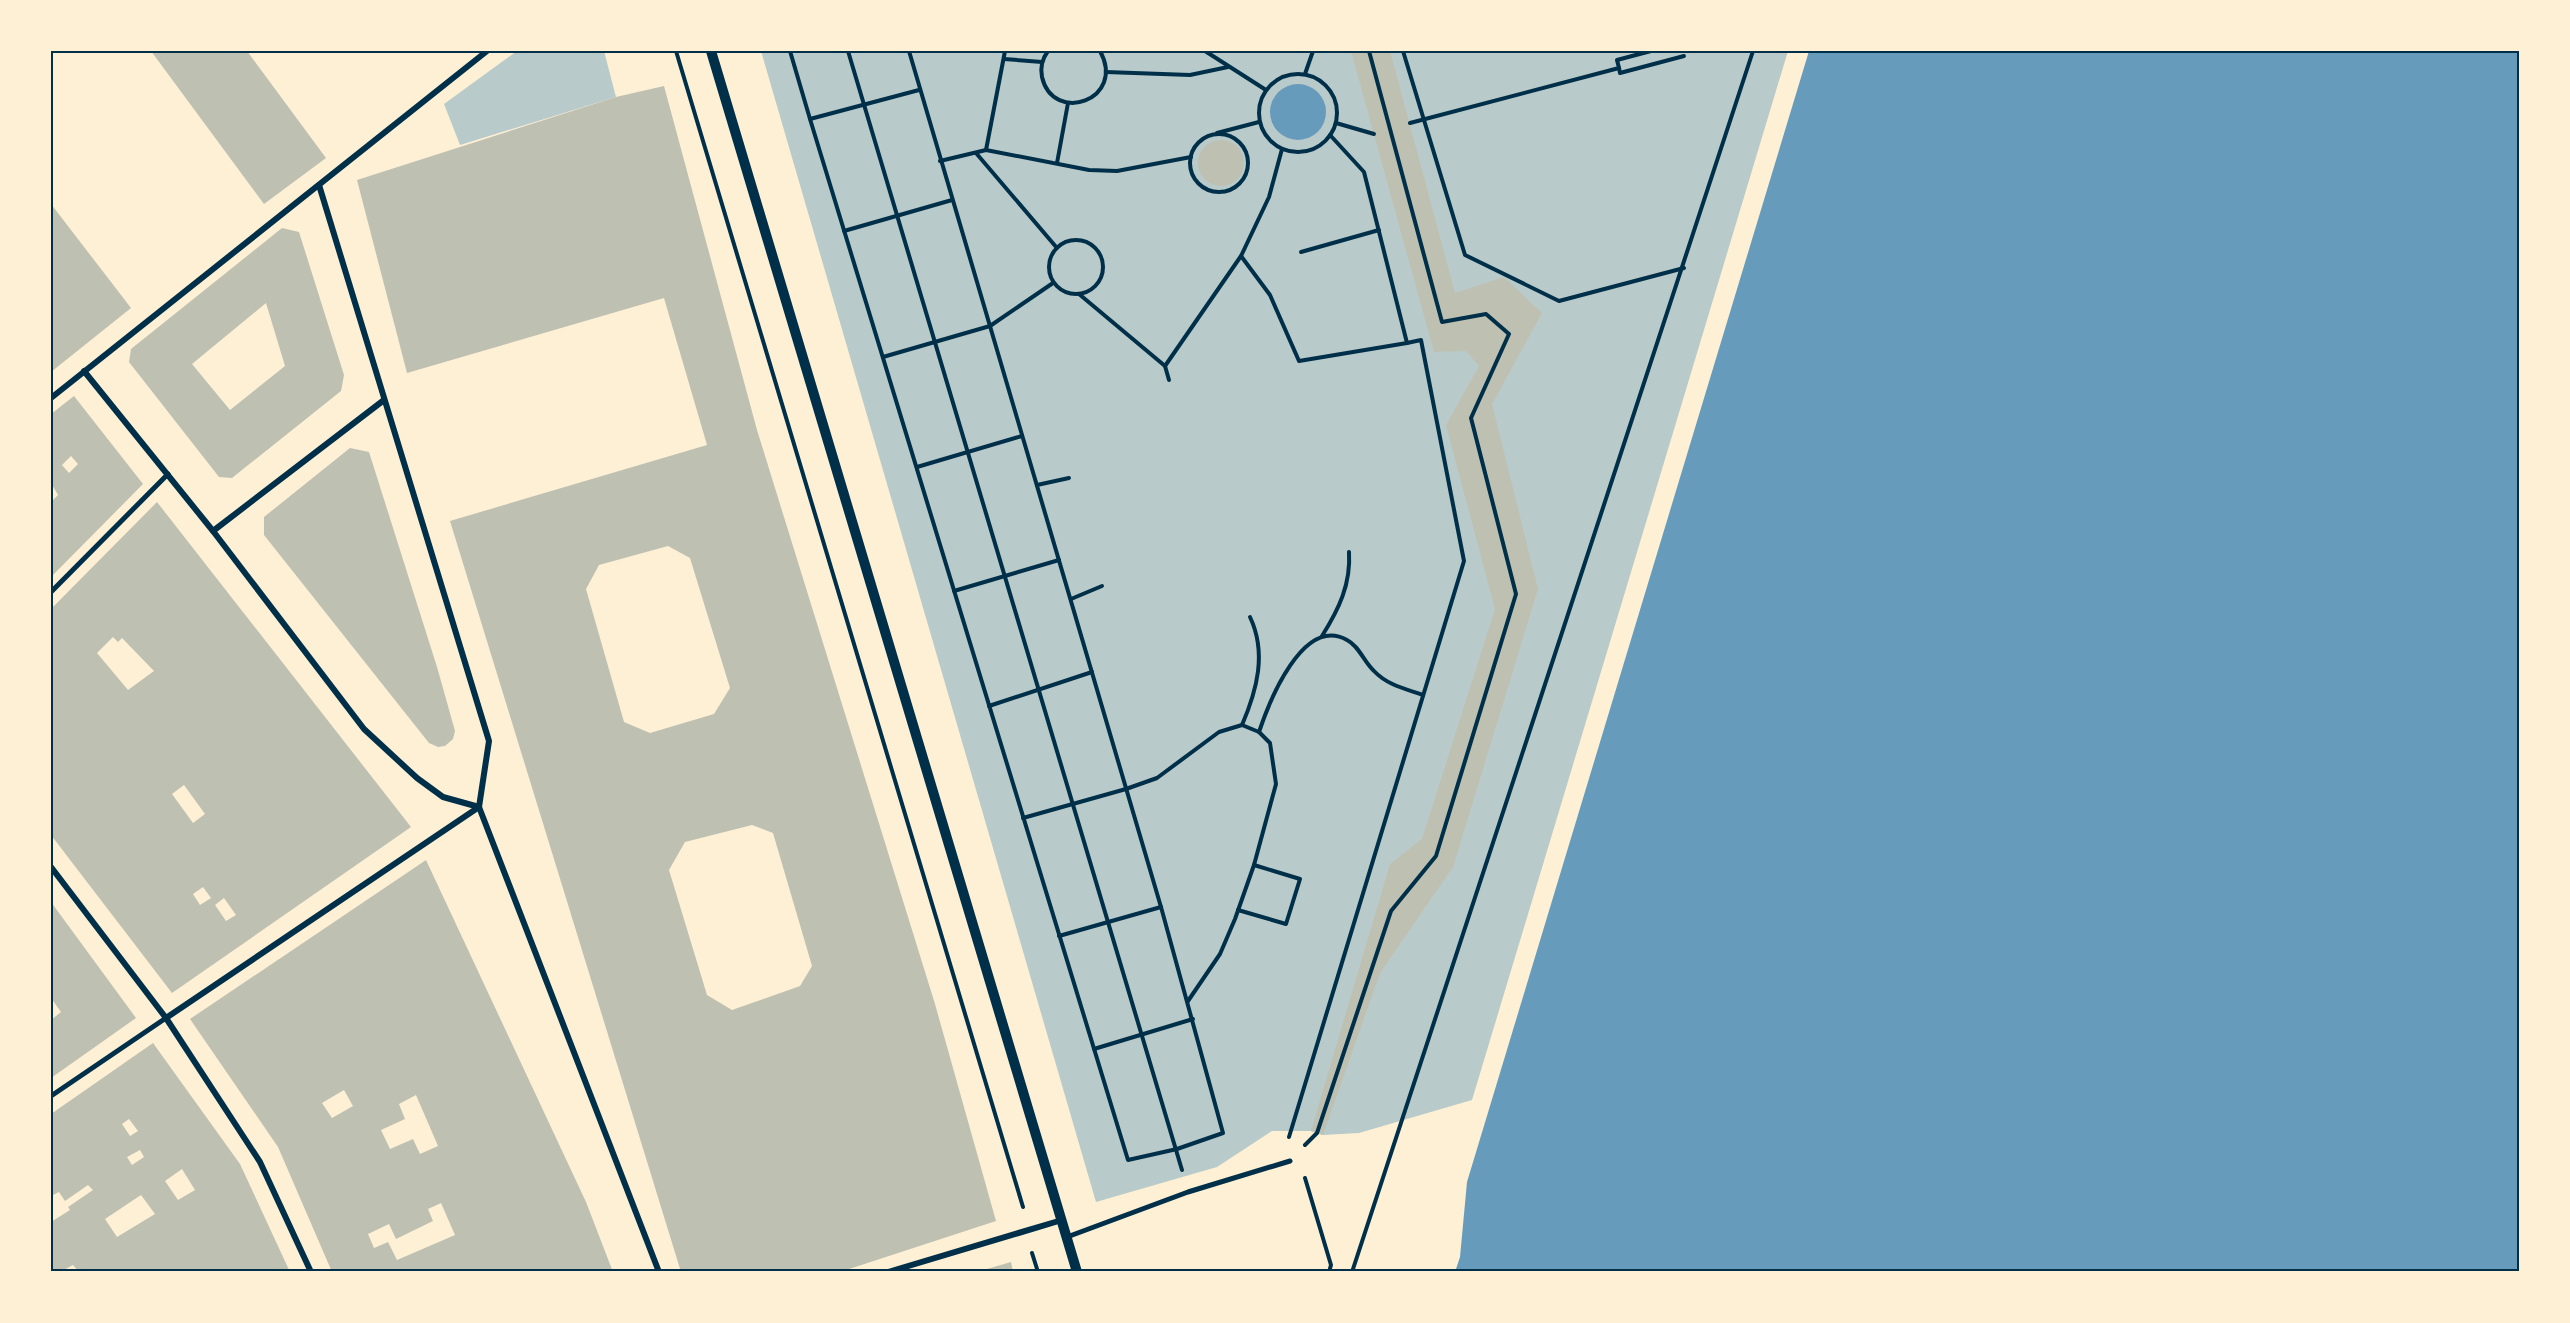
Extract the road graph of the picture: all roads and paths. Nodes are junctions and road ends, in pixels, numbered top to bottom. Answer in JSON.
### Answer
{"nodes":[{"id":1,"x":487,"y":51,"type":"edge"},
{"id":2,"x":676,"y":51,"type":"edge"},
{"id":3,"x":711,"y":51,"type":"edge"},
{"id":4,"x":790,"y":51,"type":"edge"},
{"id":5,"x":848,"y":51,"type":"edge"},
{"id":6,"x":909,"y":51,"type":"edge"},
{"id":7,"x":1005,"y":51,"type":"edge"},
{"id":8,"x":1048,"y":51,"type":"edge"},
{"id":9,"x":1100,"y":51,"type":"edge"},
{"id":10,"x":1205,"y":51,"type":"edge"},
{"id":11,"x":1313,"y":51,"type":"edge"},
{"id":12,"x":1369,"y":51,"type":"edge"},
{"id":13,"x":1403,"y":51,"type":"edge"},
{"id":14,"x":1651,"y":51,"type":"edge"},
{"id":15,"x":1753,"y":51,"type":"edge"},
{"id":16,"x":1684,"y":56,"type":"dead end"},
{"id":17,"x":1004,"y":58,"type":"junction"},
{"id":18,"x":1042,"y":62,"type":"junction"},
{"id":19,"x":1228,"y":68,"type":"junction"},
{"id":20,"x":1619,"y":68,"type":"junction"},
{"id":21,"x":1106,"y":72,"type":"junction"},
{"id":22,"x":1305,"y":74,"type":"junction"},
{"id":23,"x":919,"y":90,"type":"junction"},
{"id":24,"x":1266,"y":90,"type":"junction"},
{"id":25,"x":1068,"y":103,"type":"junction"},
{"id":26,"x":864,"y":105,"type":"junction"},
{"id":27,"x":810,"y":119,"type":"junction"},
{"id":28,"x":1424,"y":119,"type":"junction"},
{"id":29,"x":1259,"y":122,"type":"junction"},
{"id":30,"x":1336,"y":123,"type":"junction"},
{"id":31,"x":1410,"y":123,"type":"dead end"},
{"id":32,"x":1374,"y":134,"type":"dead end"},
{"id":33,"x":1330,"y":135,"type":"junction"},
{"id":34,"x":1209,"y":136,"type":"junction"},
{"id":35,"x":1282,"y":149,"type":"junction"},
{"id":36,"x":986,"y":150,"type":"junction"},
{"id":37,"x":976,"y":153,"type":"junction"},
{"id":38,"x":1191,"y":158,"type":"junction"},
{"id":39,"x":940,"y":161,"type":"junction"},
{"id":40,"x":1057,"y":163,"type":"junction"},
{"id":41,"x":319,"y":185,"type":"junction"},
{"id":42,"x":952,"y":200,"type":"junction"},
{"id":43,"x":897,"y":216,"type":"junction"},
{"id":44,"x":1379,"y":230,"type":"junction"},
{"id":45,"x":844,"y":231,"type":"junction"},
{"id":46,"x":1057,"y":248,"type":"junction"},
{"id":47,"x":1301,"y":252,"type":"dead end"},
{"id":48,"x":1241,"y":256,"type":"junction"},
{"id":49,"x":1684,"y":268,"type":"junction"},
{"id":50,"x":1053,"y":283,"type":"junction"},
{"id":51,"x":1079,"y":294,"type":"junction"},
{"id":52,"x":990,"y":326,"type":"junction"},
{"id":53,"x":935,"y":342,"type":"junction"},
{"id":54,"x":1407,"y":343,"type":"junction"},
{"id":55,"x":883,"y":357,"type":"junction"},
{"id":56,"x":1165,"y":366,"type":"junction"},
{"id":57,"x":84,"y":371,"type":"junction"},
{"id":58,"x":1169,"y":380,"type":"dead end"},
{"id":59,"x":51,"y":398,"type":"edge"},
{"id":60,"x":384,"y":400,"type":"junction"},
{"id":61,"x":1023,"y":436,"type":"junction"},
{"id":62,"x":968,"y":452,"type":"junction"},
{"id":63,"x":917,"y":467,"type":"junction"},
{"id":64,"x":168,"y":474,"type":"junction"},
{"id":65,"x":1069,"y":478,"type":"dead end"},
{"id":66,"x":1037,"y":485,"type":"junction"},
{"id":67,"x":213,"y":531,"type":"junction"},
{"id":68,"x":1349,"y":552,"type":"dead end"},
{"id":69,"x":1059,"y":560,"type":"junction"},
{"id":70,"x":1005,"y":576,"type":"junction"},
{"id":71,"x":1101,"y":586,"type":"dead end"},
{"id":72,"x":954,"y":591,"type":"junction"},
{"id":73,"x":51,"y":592,"type":"edge"},
{"id":74,"x":1071,"y":600,"type":"junction"},
{"id":75,"x":1250,"y":617,"type":"dead end"},
{"id":76,"x":1322,"y":637,"type":"junction"},
{"id":77,"x":1092,"y":672,"type":"junction"},
{"id":78,"x":1039,"y":689,"type":"junction"},
{"id":79,"x":1423,"y":695,"type":"junction"},
{"id":80,"x":989,"y":706,"type":"junction"},
{"id":81,"x":1242,"y":725,"type":"junction"},
{"id":82,"x":1259,"y":732,"type":"junction"},
{"id":83,"x":1126,"y":789,"type":"junction"},
{"id":84,"x":1073,"y":804,"type":"junction"},
{"id":85,"x":479,"y":807,"type":"junction"},
{"id":86,"x":1023,"y":818,"type":"junction"},
{"id":87,"x":1254,"y":865,"type":"junction"},
{"id":88,"x":51,"y":867,"type":"edge"},
{"id":89,"x":1161,"y":907,"type":"junction"},
{"id":90,"x":1238,"y":910,"type":"junction"},
{"id":91,"x":1109,"y":922,"type":"junction"},
{"id":92,"x":1059,"y":936,"type":"junction"},
{"id":93,"x":1188,"y":1002,"type":"junction"},
{"id":94,"x":166,"y":1018,"type":"junction"},
{"id":95,"x":1193,"y":1019,"type":"junction"},
{"id":96,"x":1142,"y":1034,"type":"junction"},
{"id":97,"x":1094,"y":1049,"type":"junction"},
{"id":98,"x":51,"y":1096,"type":"edge"},
{"id":99,"x":1317,"y":1133,"type":"dead end"},
{"id":100,"x":1177,"y":1149,"type":"junction"},
{"id":101,"x":1290,"y":1161,"type":"junction"},
{"id":102,"x":1188,"y":1192,"type":"junction"},
{"id":103,"x":1062,"y":1220,"type":"junction"},
{"id":104,"x":1025,"y":1232,"type":"junction"},
{"id":105,"x":1067,"y":1237,"type":"junction"},
{"id":106,"x":311,"y":1272,"type":"edge"},
{"id":107,"x":659,"y":1272,"type":"edge"},
{"id":108,"x":888,"y":1272,"type":"edge"},
{"id":109,"x":1038,"y":1272,"type":"edge"},
{"id":110,"x":1077,"y":1272,"type":"edge"},
{"id":111,"x":1329,"y":1272,"type":"edge"},
{"id":112,"x":1352,"y":1272,"type":"edge"}],
"edges":[{"from":1,"to":41,"type":"street"},
{"from":2,"to":104,"type":"path"},
{"from":3,"to":103,"type":"street"},
{"from":4,"to":27,"type":"path"},
{"from":5,"to":26,"type":"path"},
{"from":6,"to":23,"type":"path"},
{"from":7,"to":17,"type":"path"},
{"from":8,"to":18,"type":"path"},
{"from":9,"to":21,"type":"path"},
{"from":10,"to":19,"type":"path"},
{"from":11,"to":22,"type":"path"},
{"from":12,"to":99,"type":"path"},
{"from":13,"to":28,"type":"path"},
{"from":14,"to":20,"type":"path"},
{"from":15,"to":49,"type":"path"},
{"from":16,"to":20,"type":"path"},
{"from":17,"to":18,"type":"path"},
{"from":17,"to":36,"type":"path"},
{"from":18,"to":25,"type":"path"},
{"from":19,"to":21,"type":"path"},
{"from":19,"to":24,"type":"path"},
{"from":20,"to":28,"type":"path"},
{"from":21,"to":25,"type":"path"},
{"from":22,"to":24,"type":"path"},
{"from":22,"to":30,"type":"path"},
{"from":23,"to":26,"type":"path"},
{"from":23,"to":39,"type":"path"},
{"from":24,"to":29,"type":"path"},
{"from":25,"to":40,"type":"path"},
{"from":26,"to":27,"type":"path"},
{"from":26,"to":43,"type":"path"},
{"from":27,"to":45,"type":"path"},
{"from":28,"to":31,"type":"path"},
{"from":28,"to":49,"type":"path"},
{"from":29,"to":34,"type":"path"},
{"from":29,"to":35,"type":"path"},
{"from":30,"to":32,"type":"path"},
{"from":30,"to":33,"type":"path"},
{"from":33,"to":35,"type":"path"},
{"from":33,"to":44,"type":"path"},
{"from":34,"to":38,"type":"path"},
{"from":34,"to":38,"type":"path"},
{"from":35,"to":48,"type":"path"},
{"from":36,"to":37,"type":"path"},
{"from":36,"to":40,"type":"path"},
{"from":37,"to":39,"type":"path"},
{"from":37,"to":46,"type":"path"},
{"from":38,"to":40,"type":"path"},
{"from":39,"to":42,"type":"path"},
{"from":41,"to":57,"type":"street"},
{"from":41,"to":60,"type":"street"},
{"from":42,"to":43,"type":"path"},
{"from":42,"to":52,"type":"path"},
{"from":43,"to":45,"type":"path"},
{"from":43,"to":53,"type":"path"},
{"from":44,"to":47,"type":"path"},
{"from":44,"to":54,"type":"path"},
{"from":45,"to":55,"type":"path"},
{"from":46,"to":50,"type":"path"},
{"from":46,"to":51,"type":"path"},
{"from":48,"to":54,"type":"path"},
{"from":48,"to":56,"type":"path"},
{"from":49,"to":112,"type":"path"},
{"from":50,"to":51,"type":"path"},
{"from":50,"to":52,"type":"path"},
{"from":51,"to":56,"type":"path"},
{"from":52,"to":53,"type":"path"},
{"from":52,"to":61,"type":"path"},
{"from":53,"to":55,"type":"path"},
{"from":53,"to":62,"type":"path"},
{"from":54,"to":79,"type":"path"},
{"from":55,"to":63,"type":"path"},
{"from":56,"to":58,"type":"path"},
{"from":57,"to":59,"type":"street"},
{"from":57,"to":64,"type":"street"},
{"from":60,"to":67,"type":"street"},
{"from":60,"to":85,"type":"street"},
{"from":61,"to":62,"type":"path"},
{"from":61,"to":66,"type":"path"},
{"from":62,"to":63,"type":"path"},
{"from":62,"to":70,"type":"path"},
{"from":63,"to":72,"type":"path"},
{"from":64,"to":67,"type":"street"},
{"from":64,"to":73,"type":"street"},
{"from":65,"to":66,"type":"path"},
{"from":66,"to":69,"type":"path"},
{"from":67,"to":85,"type":"street"},
{"from":68,"to":76,"type":"path"},
{"from":69,"to":70,"type":"path"},
{"from":69,"to":74,"type":"path"},
{"from":70,"to":72,"type":"path"},
{"from":70,"to":78,"type":"path"},
{"from":71,"to":74,"type":"path"},
{"from":72,"to":80,"type":"path"},
{"from":74,"to":77,"type":"path"},
{"from":75,"to":81,"type":"path"},
{"from":76,"to":79,"type":"path"},
{"from":76,"to":82,"type":"path"},
{"from":77,"to":78,"type":"path"},
{"from":77,"to":83,"type":"path"},
{"from":78,"to":80,"type":"path"},
{"from":78,"to":84,"type":"path"},
{"from":79,"to":101,"type":"path"},
{"from":80,"to":86,"type":"path"},
{"from":81,"to":82,"type":"path"},
{"from":81,"to":83,"type":"path"},
{"from":82,"to":87,"type":"path"},
{"from":83,"to":84,"type":"path"},
{"from":83,"to":89,"type":"path"},
{"from":84,"to":86,"type":"path"},
{"from":84,"to":91,"type":"path"},
{"from":85,"to":94,"type":"street"},
{"from":85,"to":107,"type":"street"},
{"from":86,"to":92,"type":"path"},
{"from":87,"to":90,"type":"path"},
{"from":87,"to":90,"type":"path"},
{"from":88,"to":94,"type":"street"},
{"from":89,"to":91,"type":"path"},
{"from":89,"to":93,"type":"path"},
{"from":90,"to":93,"type":"path"},
{"from":91,"to":92,"type":"path"},
{"from":91,"to":96,"type":"path"},
{"from":92,"to":97,"type":"path"},
{"from":93,"to":95,"type":"path"},
{"from":94,"to":98,"type":"street"},
{"from":94,"to":106,"type":"street"},
{"from":95,"to":96,"type":"path"},
{"from":95,"to":100,"type":"path"},
{"from":96,"to":97,"type":"path"},
{"from":96,"to":100,"type":"path"},
{"from":97,"to":100,"type":"path"},
{"from":100,"to":102,"type":"path"},
{"from":101,"to":102,"type":"street"},
{"from":101,"to":111,"type":"path"},
{"from":102,"to":105,"type":"street"},
{"from":103,"to":104,"type":"street"},
{"from":103,"to":105,"type":"street"},
{"from":104,"to":108,"type":"street"},
{"from":104,"to":109,"type":"path"},
{"from":105,"to":110,"type":"street"}]}
